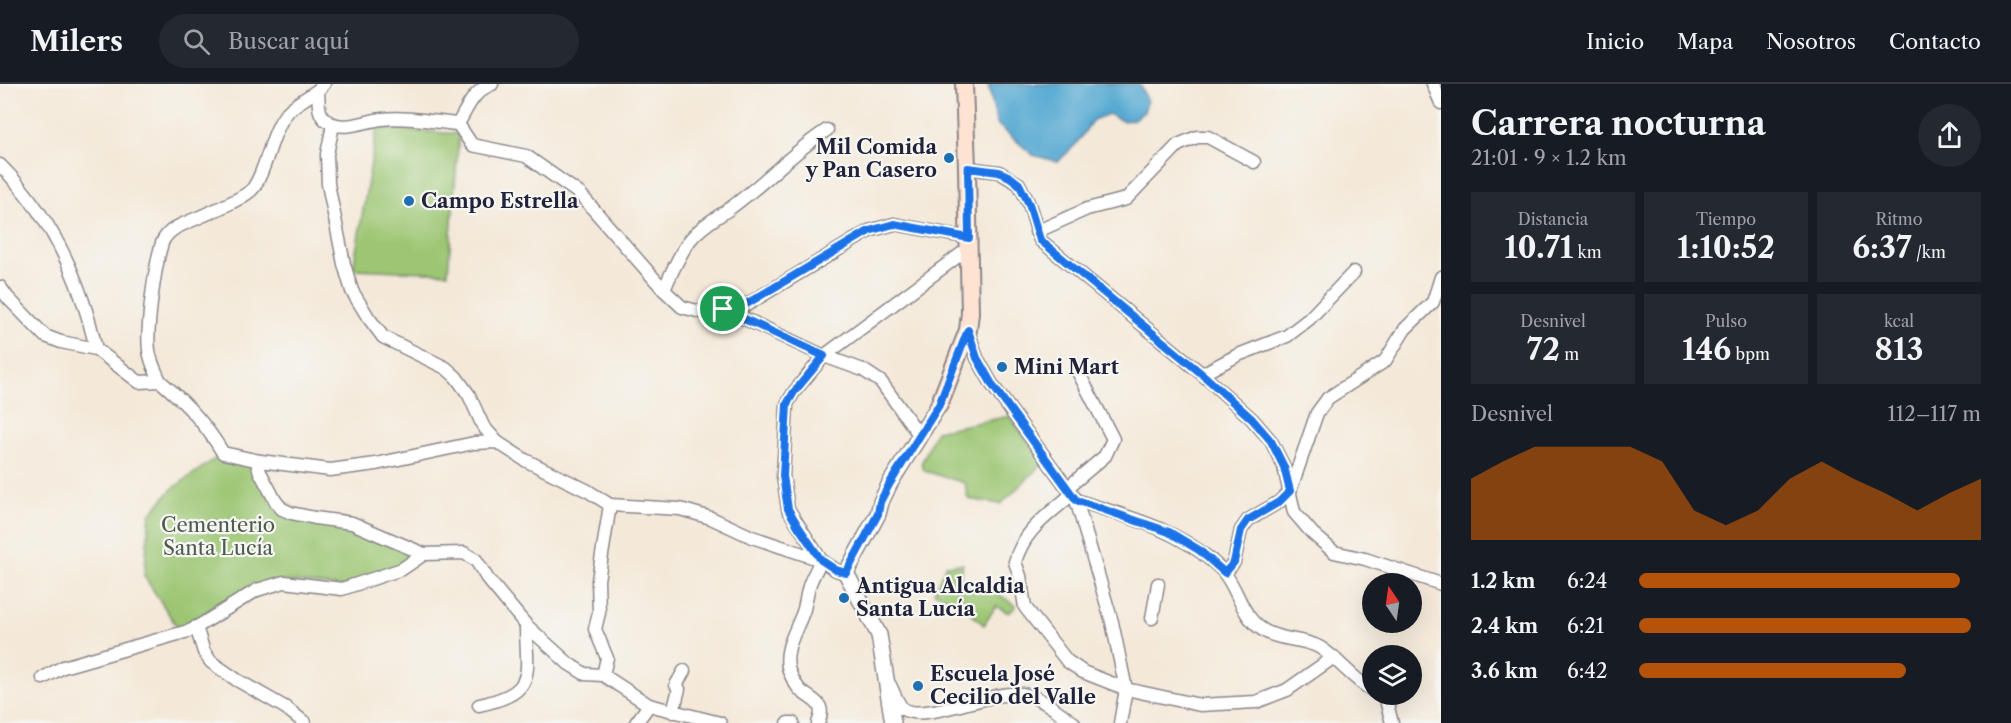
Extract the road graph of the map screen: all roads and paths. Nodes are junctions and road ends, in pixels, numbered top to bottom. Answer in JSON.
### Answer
{"nodes":[{"id":1,"x":492,"y":84,"type":"edge"},
{"id":2,"x":964,"y":84,"type":"edge"},
{"id":3,"x":1433,"y":84,"type":"edge"},
{"id":4,"x":321,"y":87,"type":"edge"},
{"id":5,"x":1441,"y":103,"type":"edge"},
{"id":6,"x":458,"y":124,"type":"junction"},
{"id":7,"x":333,"y":125,"type":"junction"},
{"id":8,"x":826,"y":130,"type":"dead end"},
{"id":9,"x":1254,"y":162,"type":"dead end"},
{"id":10,"x":0,"y":165,"type":"edge"},
{"id":11,"x":968,"y":168,"type":"junction"},
{"id":12,"x":1036,"y":232,"type":"junction"},
{"id":13,"x":969,"y":243,"type":"junction"},
{"id":14,"x":1354,"y":272,"type":"dead end"},
{"id":15,"x":1441,"y":277,"type":"edge"},
{"id":16,"x":0,"y":287,"type":"edge"},
{"id":17,"x":664,"y":290,"type":"junction"},
{"id":18,"x":723,"y":309,"type":"junction"},
{"id":19,"x":968,"y":330,"type":"junction"},
{"id":20,"x":96,"y":349,"type":"junction"},
{"id":21,"x":824,"y":356,"type":"junction"},
{"id":22,"x":1076,"y":368,"type":"dead end"},
{"id":23,"x":1202,"y":374,"type":"junction"},
{"id":24,"x":160,"y":381,"type":"junction"},
{"id":25,"x":939,"y":405,"type":"joint"},
{"id":26,"x":921,"y":436,"type":"junction"},
{"id":27,"x":497,"y":442,"type":"junction"},
{"id":28,"x":260,"y":461,"type":"junction"},
{"id":29,"x":1290,"y":491,"type":"junction"},
{"id":30,"x":1071,"y":494,"type":"junction"},
{"id":31,"x":610,"y":505,"type":"junction"},
{"id":32,"x":424,"y":554,"type":"junction"},
{"id":33,"x":821,"y":560,"type":"junction"},
{"id":34,"x":846,"y":573,"type":"junction"},
{"id":35,"x":1225,"y":573,"type":"junction"},
{"id":36,"x":1158,"y":584,"type":"dead end"},
{"id":37,"x":1441,"y":584,"type":"edge"},
{"id":38,"x":1152,"y":618,"type":"dead end"},
{"id":39,"x":526,"y":625,"type":"junction"},
{"id":40,"x":196,"y":627,"type":"junction"},
{"id":41,"x":1334,"y":657,"type":"junction"},
{"id":42,"x":684,"y":671,"type":"dead end"},
{"id":43,"x":603,"y":675,"type":"junction"},
{"id":44,"x":43,"y":678,"type":"dead end"},
{"id":45,"x":886,"y":679,"type":"junction"},
{"id":46,"x":1362,"y":683,"type":"edge"},
{"id":47,"x":1126,"y":689,"type":"junction"},
{"id":48,"x":479,"y":705,"type":"dead end"},
{"id":49,"x":648,"y":705,"type":"junction"},
{"id":50,"x":1387,"y":705,"type":"edge"},
{"id":51,"x":673,"y":712,"type":"junction"},
{"id":52,"x":947,"y":719,"type":"edge"},
{"id":53,"x":304,"y":723,"type":"edge"},
{"id":54,"x":636,"y":723,"type":"edge"},
{"id":55,"x":720,"y":723,"type":"edge"},
{"id":56,"x":788,"y":723,"type":"edge"},
{"id":57,"x":793,"y":723,"type":"edge"},
{"id":58,"x":818,"y":723,"type":"edge"},
{"id":59,"x":893,"y":723,"type":"edge"},
{"id":60,"x":1074,"y":723,"type":"edge"},
{"id":61,"x":1120,"y":723,"type":"edge"},
{"id":62,"x":1392,"y":723,"type":"edge"}],
"edges":[{"from":1,"to":6,"type":"street"},
{"from":2,"to":11,"type":"main road"},
{"from":3,"to":5,"type":"street"},
{"from":4,"to":7,"type":"street"},
{"from":4,"to":24,"type":"street"},
{"from":6,"to":7,"type":"street"},
{"from":6,"to":17,"type":"street"},
{"from":7,"to":27,"type":"street"},
{"from":8,"to":17,"type":"street"},
{"from":9,"to":12,"type":"street"},
{"from":10,"to":20,"type":"street"},
{"from":11,"to":12,"type":"street"},
{"from":11,"to":13,"type":"main road"},
{"from":12,"to":23,"type":"street"},
{"from":13,"to":18,"type":"street"},
{"from":13,"to":19,"type":"main road"},
{"from":13,"to":21,"type":"street"},
{"from":14,"to":23,"type":"street"},
{"from":15,"to":29,"type":"street"},
{"from":16,"to":20,"type":"street"},
{"from":17,"to":18,"type":"street"},
{"from":18,"to":21,"type":"street"},
{"from":19,"to":25,"type":"main road"},
{"from":19,"to":30,"type":"street"},
{"from":20,"to":24,"type":"street"},
{"from":21,"to":26,"type":"street"},
{"from":21,"to":33,"type":"street"},
{"from":22,"to":30,"type":"street"},
{"from":23,"to":29,"type":"street"},
{"from":24,"to":28,"type":"street"},
{"from":25,"to":26,"type":"street"},
{"from":26,"to":34,"type":"street"},
{"from":27,"to":28,"type":"street"},
{"from":27,"to":31,"type":"street"},
{"from":28,"to":32,"type":"street"},
{"from":29,"to":35,"type":"street"},
{"from":29,"to":37,"type":"street"},
{"from":30,"to":35,"type":"street"},
{"from":30,"to":47,"type":"street"},
{"from":30,"to":47,"type":"street"},
{"from":31,"to":33,"type":"street"},
{"from":31,"to":43,"type":"street"},
{"from":32,"to":39,"type":"street"},
{"from":32,"to":40,"type":"street"},
{"from":33,"to":34,"type":"street"},
{"from":33,"to":58,"type":"street"},
{"from":34,"to":45,"type":"street"},
{"from":35,"to":41,"type":"street"},
{"from":36,"to":38,"type":"street"},
{"from":39,"to":43,"type":"street"},
{"from":39,"to":48,"type":"street"},
{"from":40,"to":44,"type":"street"},
{"from":40,"to":53,"type":"street"},
{"from":41,"to":46,"type":"street"},
{"from":41,"to":47,"type":"street"},
{"from":42,"to":51,"type":"street"},
{"from":43,"to":49,"type":"street"},
{"from":45,"to":52,"type":"street"},
{"from":45,"to":59,"type":"street"},
{"from":47,"to":61,"type":"street"},
{"from":49,"to":51,"type":"street"},
{"from":49,"to":54,"type":"street"},
{"from":50,"to":62,"type":"street"},
{"from":51,"to":55,"type":"street"},
{"from":52,"to":60,"type":"street"},
{"from":56,"to":57,"type":"street"}]}
